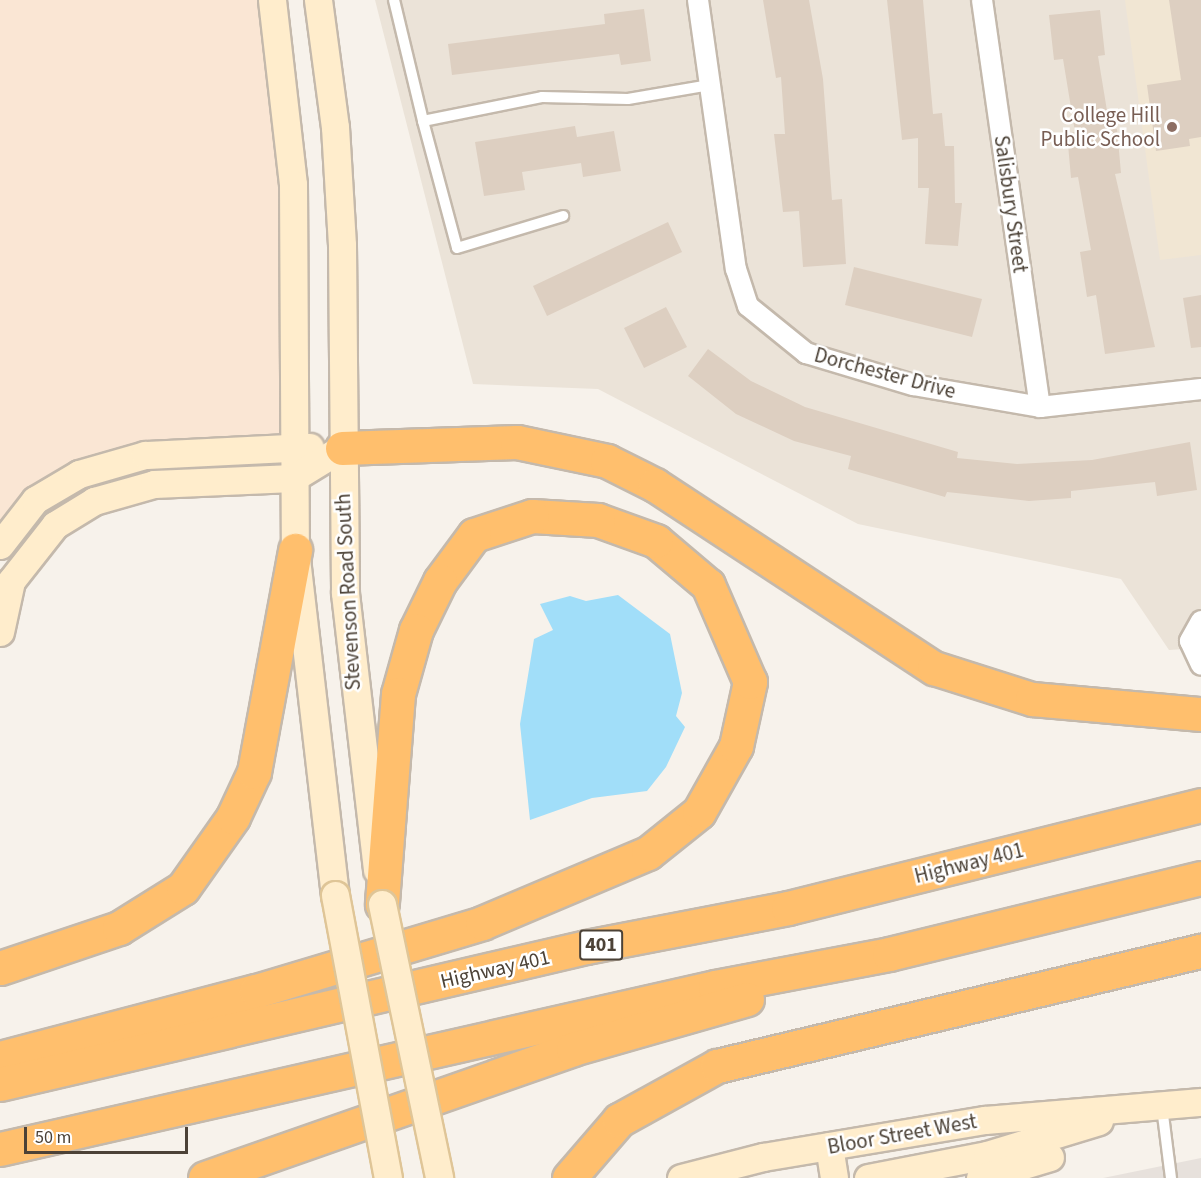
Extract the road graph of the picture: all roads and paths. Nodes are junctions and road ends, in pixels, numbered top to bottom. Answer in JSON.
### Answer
{"nodes":[{"id":1,"x":272,"y":0,"type":"edge"},
{"id":2,"x":318,"y":0,"type":"edge"},
{"id":3,"x":394,"y":0,"type":"edge"},
{"id":4,"x":698,"y":0,"type":"edge"},
{"id":5,"x":982,"y":0,"type":"edge"},
{"id":6,"x":710,"y":85,"type":"junction"},
{"id":7,"x":423,"y":121,"type":"junction"},
{"id":8,"x":563,"y":216,"type":"dead end"},
{"id":9,"x":1201,"y":389,"type":"edge"},
{"id":10,"x":1040,"y":407,"type":"junction"},
{"id":11,"x":293,"y":446,"type":"junction"},
{"id":12,"x":342,"y":448,"type":"junction"},
{"id":13,"x":293,"y":478,"type":"junction"},
{"id":14,"x":0,"y":545,"type":"edge"},
{"id":15,"x":295,"y":550,"type":"junction"},
{"id":16,"x":1201,"y":621,"type":"edge"},
{"id":17,"x":0,"y":632,"type":"edge"},
{"id":18,"x":1201,"y":666,"type":"edge"},
{"id":19,"x":1201,"y":714,"type":"edge"},
{"id":20,"x":1201,"y":806,"type":"edge"},
{"id":21,"x":1201,"y":878,"type":"edge"},
{"id":22,"x":382,"y":904,"type":"junction"},
{"id":23,"x":1201,"y":951,"type":"edge"},
{"id":24,"x":889,"y":954,"type":"junction"},
{"id":25,"x":0,"y":968,"type":"edge"},
{"id":26,"x":0,"y":1058,"type":"edge"},
{"id":27,"x":0,"y":1084,"type":"edge"},
{"id":28,"x":1201,"y":1102,"type":"edge"},
{"id":29,"x":1162,"y":1107,"type":"junction"},
{"id":30,"x":1126,"y":1112,"type":"junction"},
{"id":31,"x":840,"y":1144,"type":"junction"},
{"id":32,"x":0,"y":1149,"type":"edge"},
{"id":33,"x":205,"y":1178,"type":"edge"},
{"id":34,"x":387,"y":1178,"type":"edge"},
{"id":35,"x":439,"y":1178,"type":"edge"},
{"id":36,"x":569,"y":1178,"type":"edge"},
{"id":37,"x":681,"y":1178,"type":"edge"},
{"id":38,"x":834,"y":1178,"type":"edge"},
{"id":39,"x":856,"y":1178,"type":"edge"},
{"id":40,"x":868,"y":1178,"type":"edge"},
{"id":41,"x":980,"y":1178,"type":"edge"},
{"id":42,"x":1171,"y":1178,"type":"edge"}],
"edges":[{"from":1,"to":11,"type":"main road"},
{"from":2,"to":12,"type":"main road","name":"Stevenson Road South"},
{"from":3,"to":7,"type":"lane"},
{"from":4,"to":6,"type":"street","name":"Dorchester Drive"},
{"from":5,"to":10,"type":"street","name":"Salisbury Street"},
{"from":6,"to":7,"type":"lane"},
{"from":6,"to":10,"type":"street","name":"Dorchester Drive"},
{"from":7,"to":8,"type":"lane"},
{"from":9,"to":10,"type":"street","name":"Dorchester Drive"},
{"from":11,"to":12,"type":"main road"},
{"from":11,"to":13,"type":"main road"},
{"from":11,"to":14,"type":"main road"},
{"from":12,"to":13,"type":"main road"},
{"from":12,"to":19,"type":"highway"},
{"from":12,"to":22,"type":"main road","name":"Stevenson Road South"},
{"from":13,"to":15,"type":"main road"},
{"from":13,"to":17,"type":"main road"},
{"from":15,"to":25,"type":"highway"},
{"from":15,"to":34,"type":"main road","bridge":true},
{"from":16,"to":18,"type":"street"},
{"from":20,"to":27,"type":"highway","name":"Highway 401","number":"401"},
{"from":21,"to":24,"type":"highway"},
{"from":22,"to":26,"type":"highway"},
{"from":22,"to":35,"type":"main road","name":"Stevenson Road South","bridge":true},
{"from":23,"to":36,"type":"highway"},
{"from":24,"to":32,"type":"highway"},
{"from":24,"to":33,"type":"highway"},
{"from":28,"to":29,"type":"main road","name":"Bloor Street West"},
{"from":29,"to":30,"type":"main road","name":"Bloor Street West"},
{"from":29,"to":41,"type":"main road"},
{"from":29,"to":42,"type":"lane"},
{"from":30,"to":31,"type":"main road","name":"Bloor Street West"},
{"from":30,"to":40,"type":"main road","name":"Bloor Street West"},
{"from":31,"to":37,"type":"main road","name":"Bloor Street West"},
{"from":31,"to":38,"type":"main road"},
{"from":31,"to":39,"type":"main road"}]}
